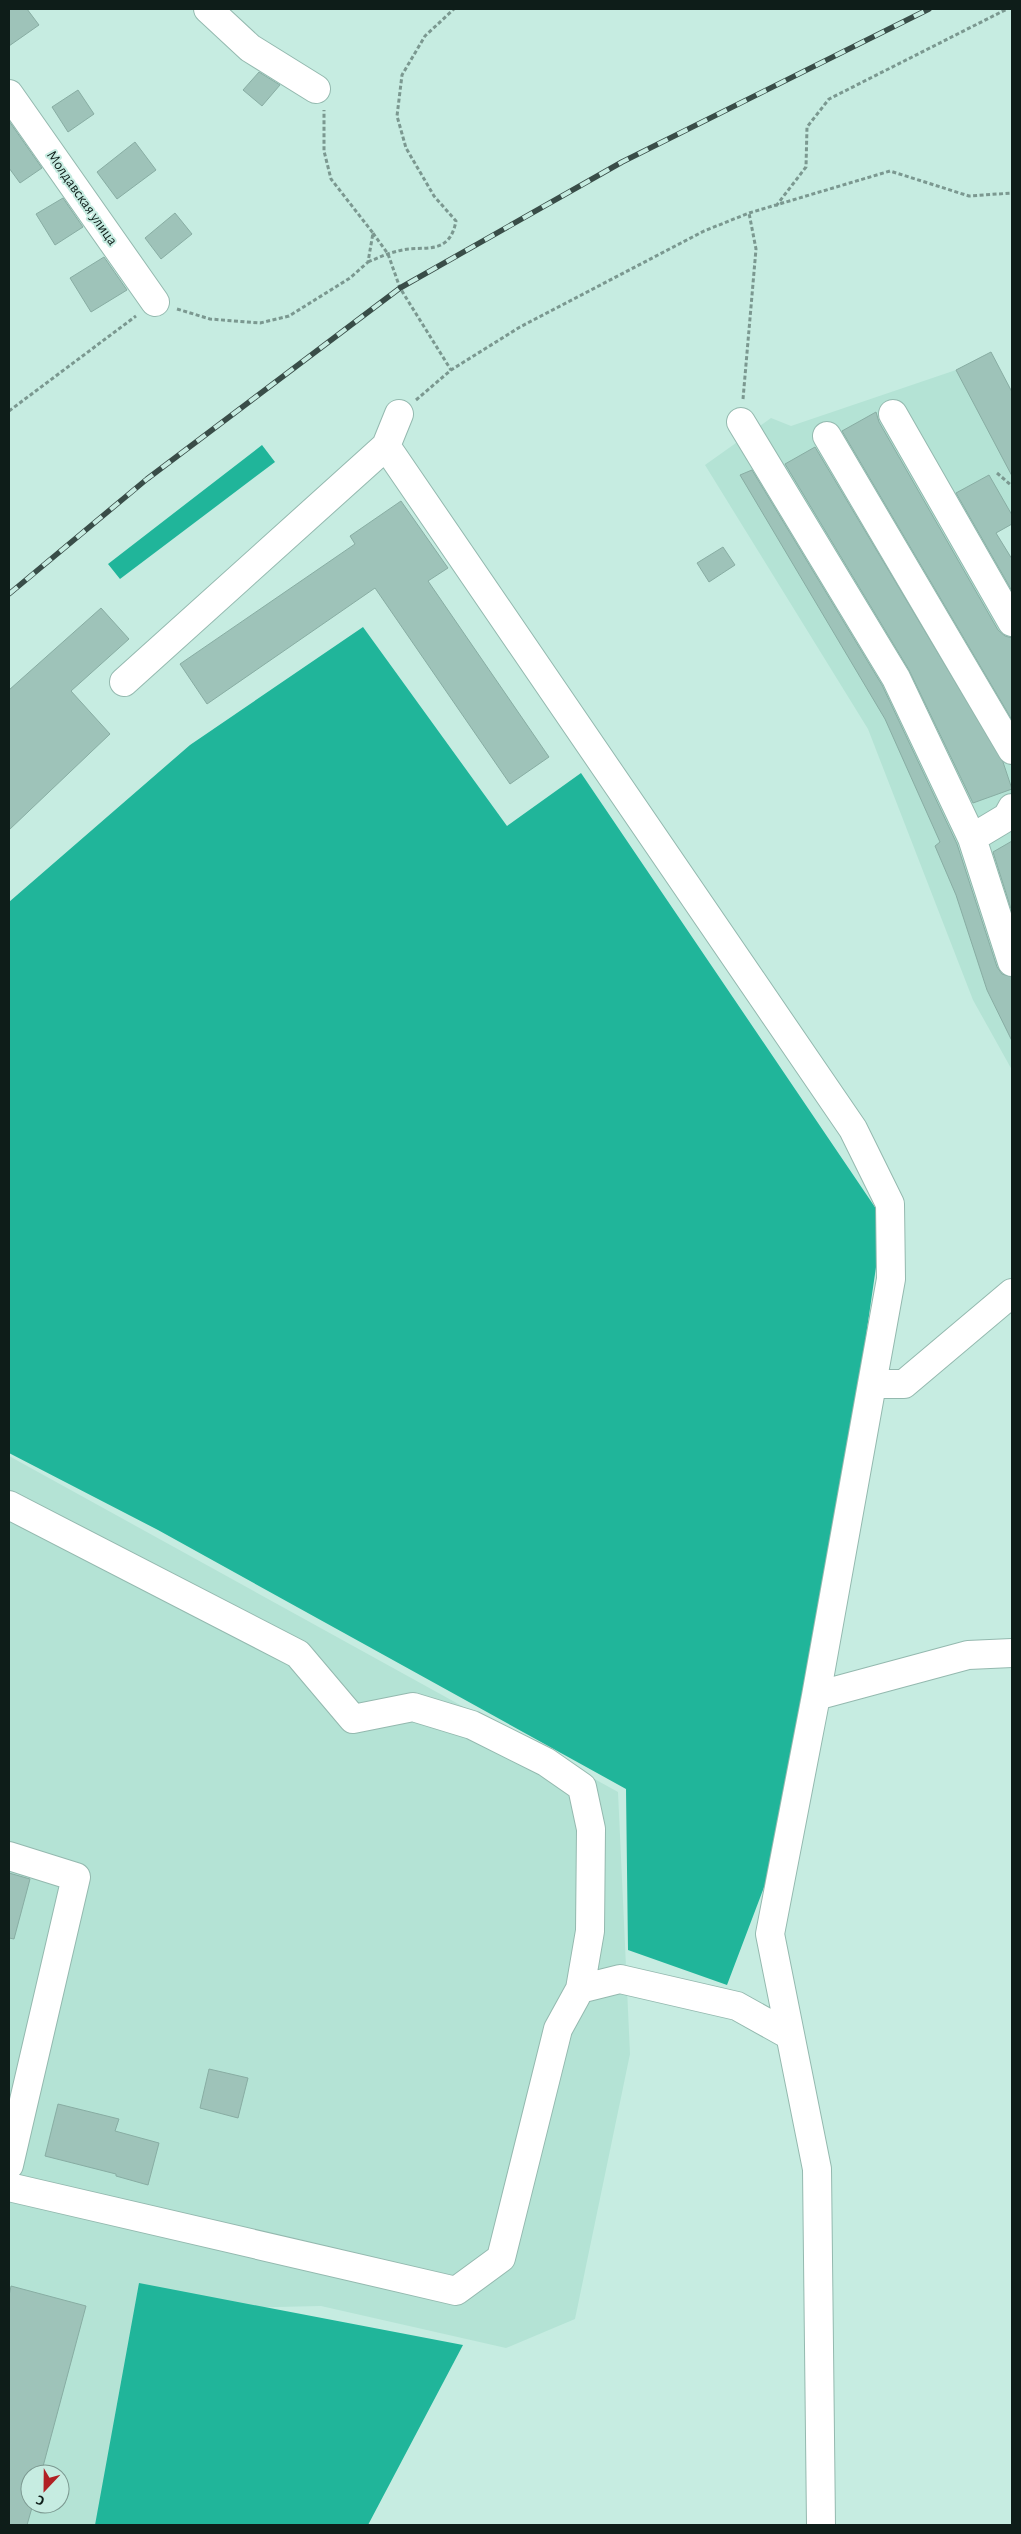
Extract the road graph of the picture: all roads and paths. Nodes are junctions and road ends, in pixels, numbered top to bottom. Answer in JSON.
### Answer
{"nodes":[{"id":1,"x":208,"y":9,"type":"edge"},
{"id":2,"x":454,"y":9,"type":"edge"},
{"id":3,"x":1007,"y":9,"type":"edge"},
{"id":4,"x":316,"y":89,"type":"joint"},
{"id":5,"x":9,"y":94,"type":"edge"},
{"id":6,"x":1012,"y":194,"type":"edge"},
{"id":7,"x":776,"y":206,"type":"junction"},
{"id":8,"x":749,"y":213,"type":"junction"},
{"id":9,"x":373,"y":233,"type":"junction"},
{"id":10,"x":388,"y":254,"type":"junction"},
{"id":11,"x":368,"y":262,"type":"junction"},
{"id":12,"x":155,"y":302,"type":"junction"},
{"id":13,"x":451,"y":370,"type":"junction"},
{"id":14,"x":9,"y":411,"type":"edge"},
{"id":15,"x":399,"y":414,"type":"joint"},
{"id":16,"x":893,"y":414,"type":"dead end"},
{"id":17,"x":741,"y":422,"type":"joint"},
{"id":18,"x":827,"y":436,"type":"dead end"},
{"id":19,"x":386,"y":446,"type":"junction"},
{"id":20,"x":997,"y":473,"type":"dead end"},
{"id":21,"x":1012,"y":486,"type":"edge"},
{"id":22,"x":1012,"y":622,"type":"edge"},
{"id":23,"x":124,"y":682,"type":"dead end"},
{"id":24,"x":1012,"y":750,"type":"edge"},
{"id":25,"x":1012,"y":808,"type":"edge"},
{"id":26,"x":972,"y":838,"type":"junction"},
{"id":27,"x":1012,"y":962,"type":"edge"},
{"id":28,"x":1012,"y":1293,"type":"edge"},
{"id":29,"x":872,"y":1384,"type":"junction"},
{"id":30,"x":9,"y":1505,"type":"edge"},
{"id":31,"x":1012,"y":1652,"type":"edge"},
{"id":32,"x":816,"y":1696,"type":"junction"},
{"id":33,"x":9,"y":1856,"type":"edge"},
{"id":34,"x":580,"y":1989,"type":"junction"},
{"id":35,"x":789,"y":2036,"type":"junction"},
{"id":36,"x":9,"y":2166,"type":"edge"},
{"id":37,"x":9,"y":2187,"type":"edge"},
{"id":38,"x":821,"y":2525,"type":"edge"}],
"edges":[{"from":1,"to":4,"type":"street"},
{"from":2,"to":10,"type":"path"},
{"from":3,"to":7,"type":"path"},
{"from":4,"to":9,"type":"path"},
{"from":5,"to":12,"type":"street","name":"Молдавская улица"},
{"from":6,"to":7,"type":"path"},
{"from":7,"to":8,"type":"path"},
{"from":8,"to":13,"type":"path"},
{"from":8,"to":17,"type":"path"},
{"from":9,"to":10,"type":"path"},
{"from":9,"to":11,"type":"path"},
{"from":10,"to":11,"type":"path"},
{"from":10,"to":13,"type":"path"},
{"from":11,"to":12,"type":"path"},
{"from":12,"to":14,"type":"path"},
{"from":13,"to":15,"type":"path"},
{"from":15,"to":19,"type":"street"},
{"from":16,"to":22,"type":"street"},
{"from":17,"to":26,"type":"street"},
{"from":18,"to":24,"type":"street"},
{"from":19,"to":23,"type":"street"},
{"from":19,"to":29,"type":"street"},
{"from":20,"to":21,"type":"path"},
{"from":25,"to":26,"type":"street"},
{"from":26,"to":27,"type":"street"},
{"from":28,"to":29,"type":"street"},
{"from":29,"to":32,"type":"street"},
{"from":30,"to":34,"type":"street"},
{"from":31,"to":32,"type":"street"},
{"from":32,"to":35,"type":"street"},
{"from":33,"to":36,"type":"street"},
{"from":34,"to":35,"type":"street"},
{"from":34,"to":37,"type":"street"},
{"from":35,"to":38,"type":"street"}]}
